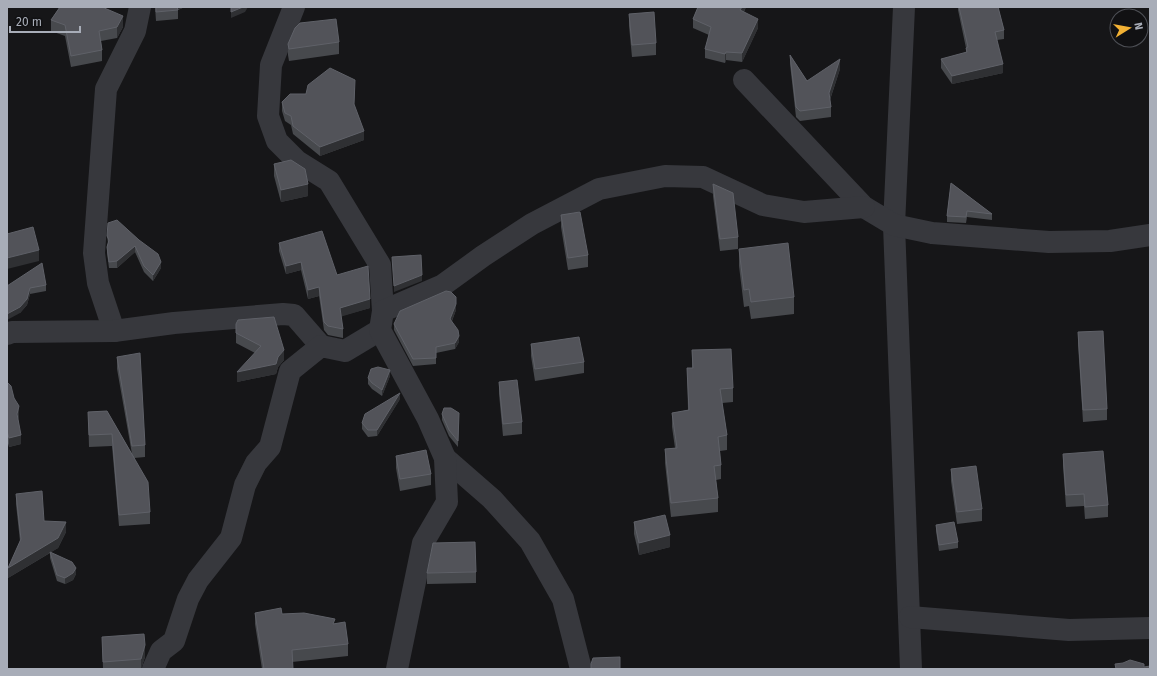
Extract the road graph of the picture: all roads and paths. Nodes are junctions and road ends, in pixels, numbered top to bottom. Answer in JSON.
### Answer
{"nodes":[{"id":1,"x":140,"y":7,"type":"edge"},
{"id":2,"x":294,"y":7,"type":"edge"},
{"id":3,"x":904,"y":7,"type":"edge"},
{"id":4,"x":744,"y":80,"type":"dead end"},
{"id":5,"x":864,"y":207,"type":"junction"},
{"id":6,"x":894,"y":225,"type":"junction"},
{"id":7,"x":1150,"y":235,"type":"edge"},
{"id":8,"x":381,"y":320,"type":"junction"},
{"id":9,"x":114,"y":331,"type":"junction"},
{"id":10,"x":7,"y":334,"type":"edge"},
{"id":11,"x":321,"y":346,"type":"junction"},
{"id":12,"x":446,"y":458,"type":"junction"},
{"id":13,"x":910,"y":617,"type":"junction"},
{"id":14,"x":1150,"y":628,"type":"edge"},
{"id":15,"x":153,"y":669,"type":"edge"},
{"id":16,"x":397,"y":669,"type":"edge"},
{"id":17,"x":582,"y":669,"type":"edge"},
{"id":18,"x":911,"y":669,"type":"edge"}],
"edges":[{"from":1,"to":9,"type":"street"},
{"from":2,"to":8,"type":"street"},
{"from":3,"to":6,"type":"street"},
{"from":4,"to":5,"type":"street"},
{"from":5,"to":6,"type":"street"},
{"from":5,"to":8,"type":"street"},
{"from":6,"to":7,"type":"street"},
{"from":6,"to":13,"type":"street"},
{"from":8,"to":11,"type":"street"},
{"from":8,"to":12,"type":"street"},
{"from":9,"to":10,"type":"street"},
{"from":9,"to":11,"type":"street"},
{"from":11,"to":15,"type":"street"},
{"from":12,"to":16,"type":"street"},
{"from":12,"to":17,"type":"street"},
{"from":13,"to":14,"type":"street"},
{"from":13,"to":18,"type":"street"}]}
